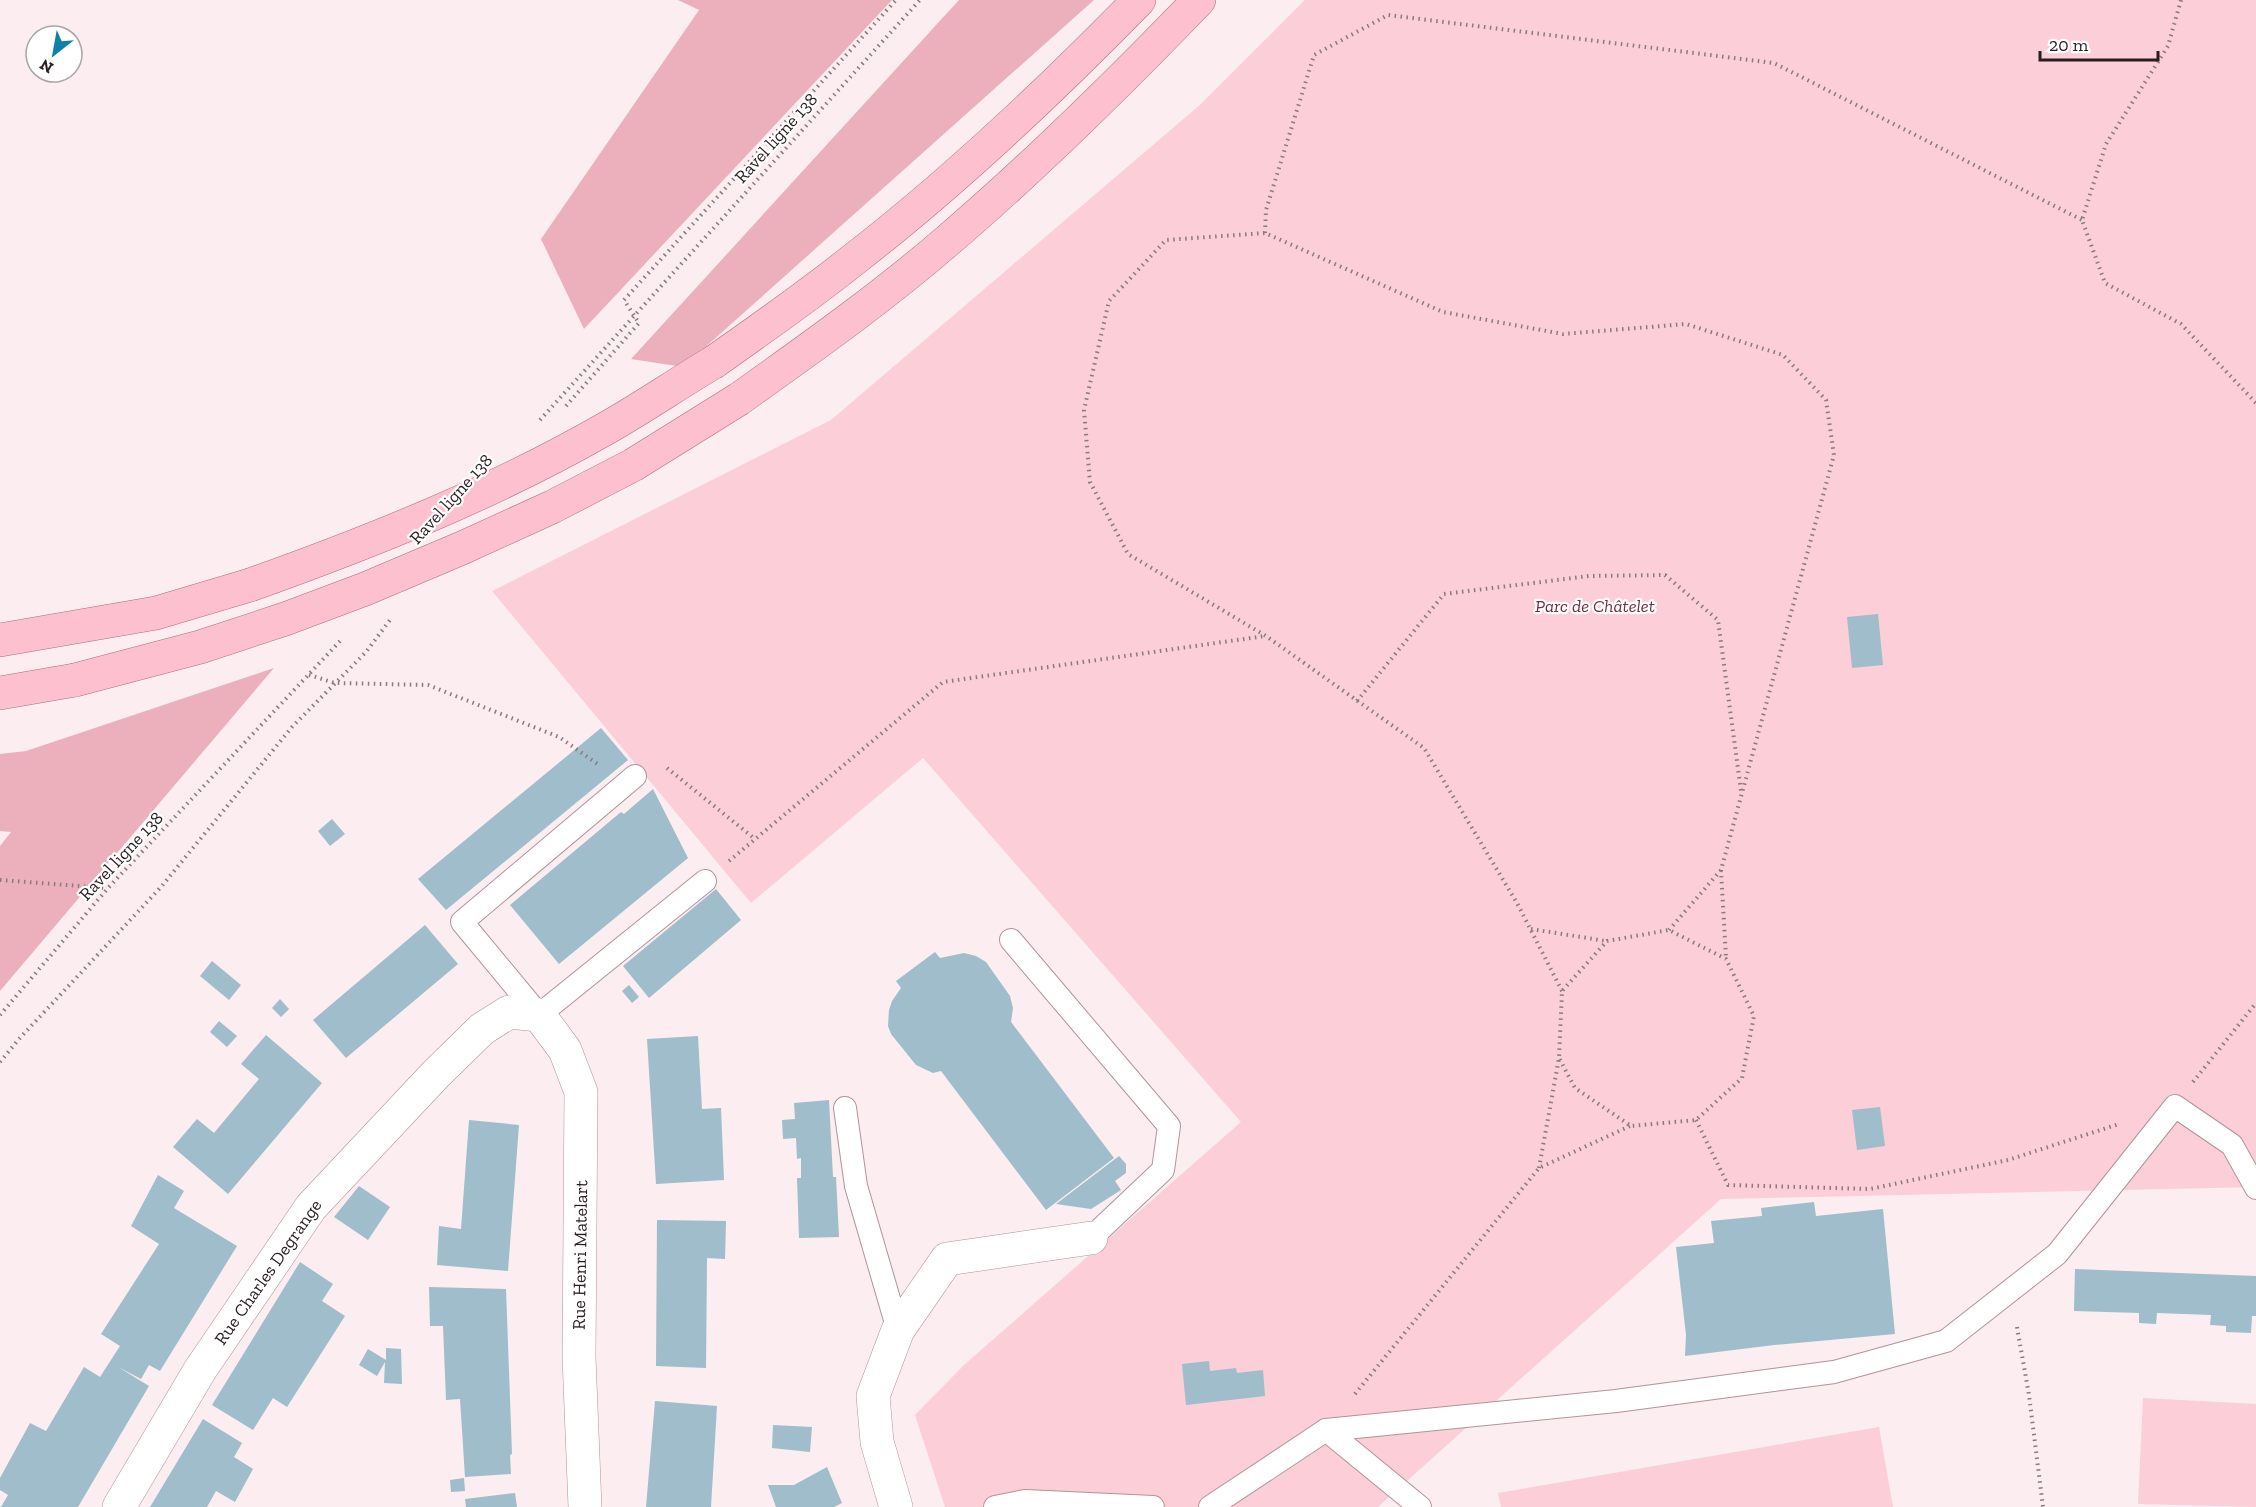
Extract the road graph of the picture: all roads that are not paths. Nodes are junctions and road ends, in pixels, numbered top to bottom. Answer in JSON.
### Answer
{"nodes":[{"id":1,"x":1138,"y":0,"type":"edge"},
{"id":2,"x":1199,"y":0,"type":"edge"},
{"id":3,"x":0,"y":640,"type":"edge"},
{"id":4,"x":0,"y":693,"type":"edge"},
{"id":5,"x":631,"y":780,"type":"road end"},
{"id":6,"x":705,"y":881,"type":"road end"},
{"id":7,"x":1011,"y":940,"type":"dead end"},
{"id":8,"x":538,"y":1015,"type":"junction"},
{"id":9,"x":845,"y":1107,"type":"dead end"},
{"id":10,"x":2256,"y":1188,"type":"edge"},
{"id":11,"x":1091,"y":1238,"type":"joint"},
{"id":12,"x":898,"y":1330,"type":"junction"},
{"id":13,"x":1326,"y":1430,"type":"junction"},
{"id":14,"x":119,"y":1507,"type":"edge"},
{"id":15,"x":585,"y":1507,"type":"edge"},
{"id":16,"x":896,"y":1507,"type":"edge"},
{"id":17,"x":995,"y":1507,"type":"edge"},
{"id":18,"x":1153,"y":1507,"type":"edge"},
{"id":19,"x":1210,"y":1507,"type":"edge"},
{"id":20,"x":1420,"y":1507,"type":"edge"}],
"edges":[{"from":1,"to":3,"type":"main road","bridge":true},
{"from":2,"to":4,"type":"main road","bridge":true},
{"from":5,"to":8,"type":"lane"},
{"from":6,"to":8,"type":"lane"},
{"from":7,"to":11,"type":"lane"},
{"from":8,"to":14,"type":"street","name":"Rue Charles Degrange"},
{"from":8,"to":15,"type":"street","name":"Rue Henri Matelart"},
{"from":9,"to":12,"type":"lane"},
{"from":10,"to":13,"type":"lane"},
{"from":11,"to":12,"type":"street"},
{"from":12,"to":16,"type":"street"},
{"from":13,"to":19,"type":"lane"},
{"from":13,"to":20,"type":"lane"},
{"from":17,"to":18,"type":"lane"}]}
